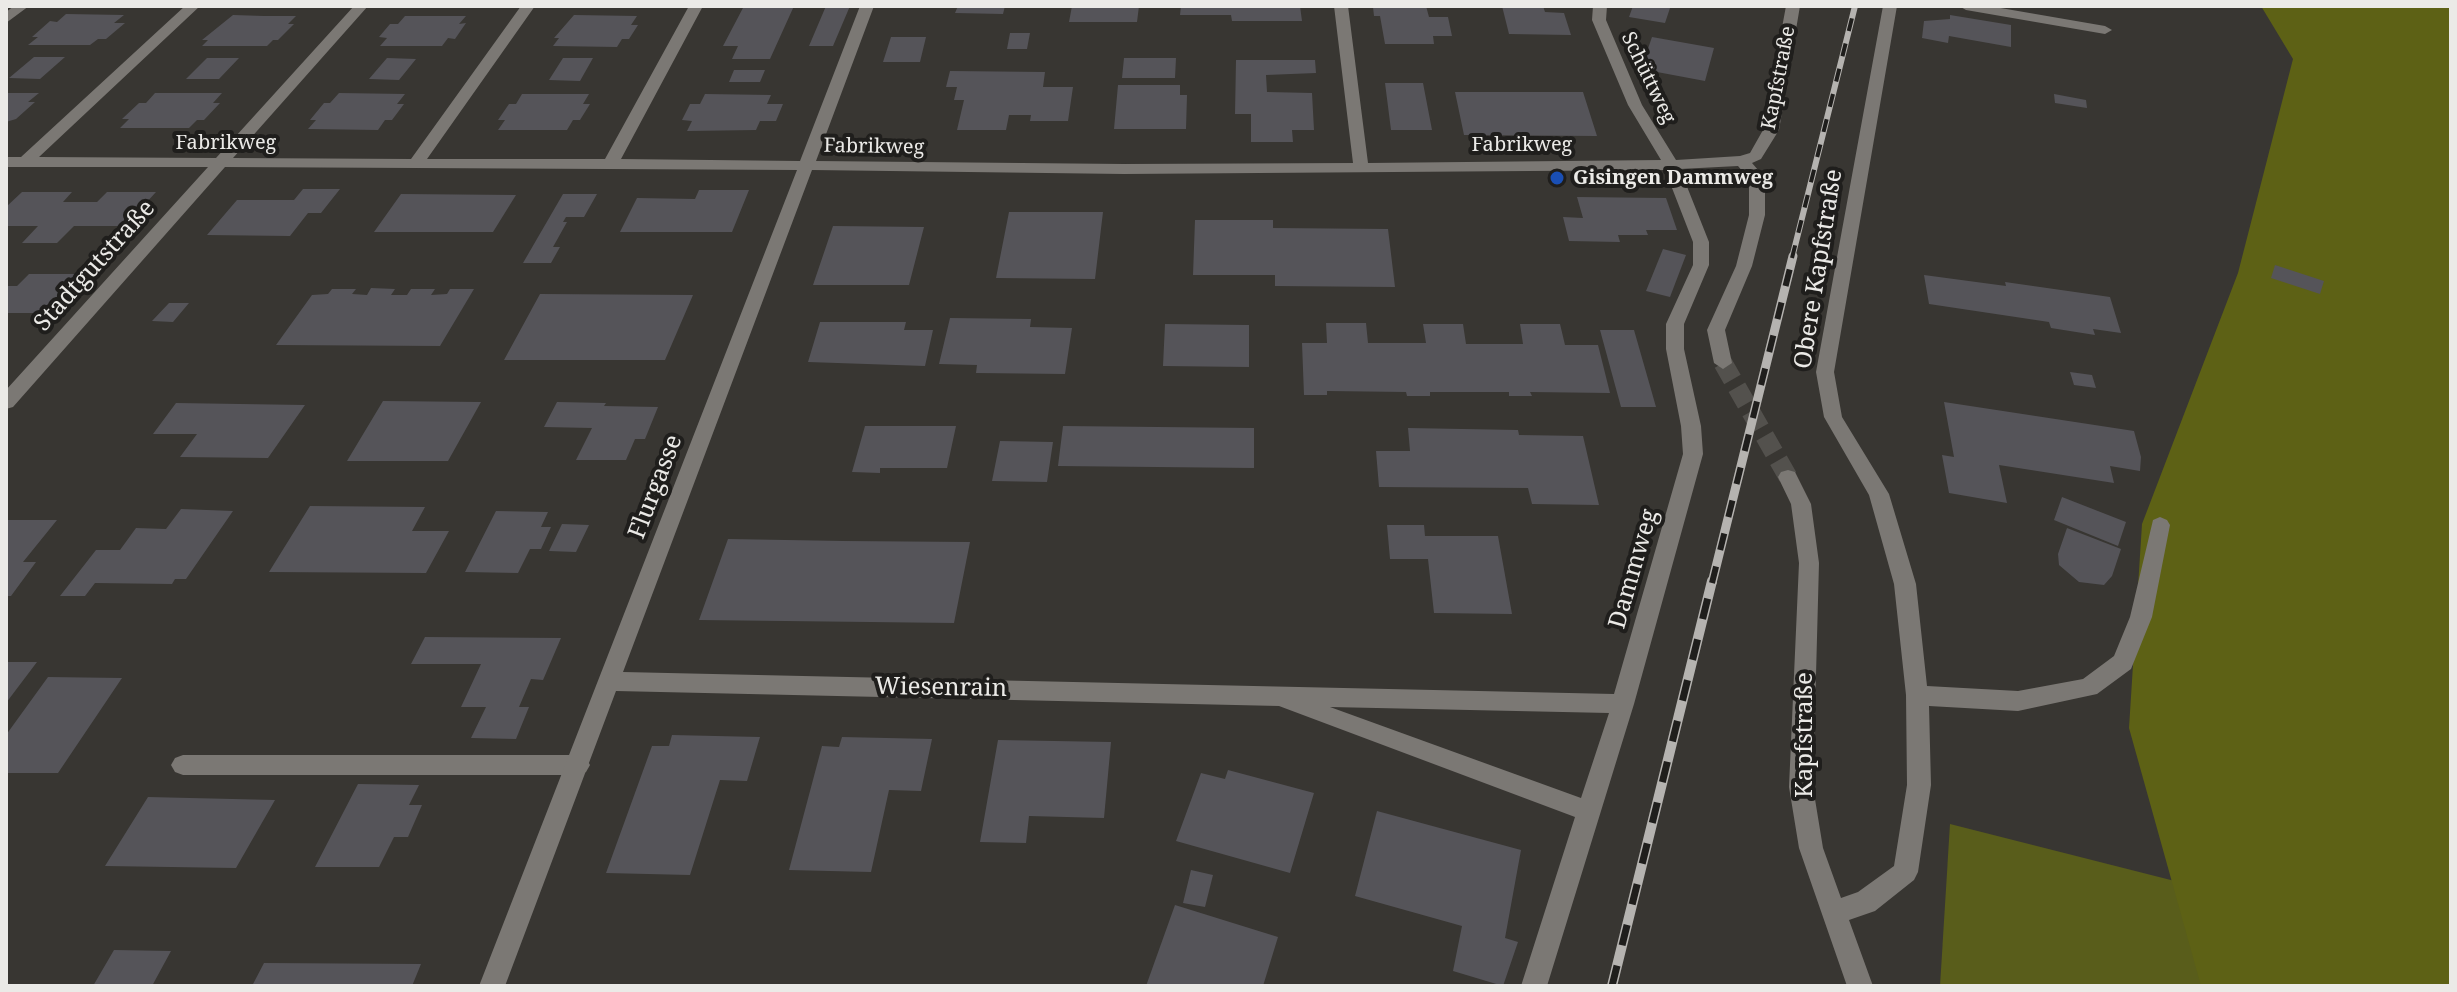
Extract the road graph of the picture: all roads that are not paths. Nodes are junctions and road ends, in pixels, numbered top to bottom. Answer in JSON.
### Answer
{"nodes":[{"id":1,"x":22,"y":6,"type":"edge"},
{"id":2,"x":193,"y":6,"type":"edge"},
{"id":3,"x":361,"y":6,"type":"edge"},
{"id":4,"x":528,"y":6,"type":"edge"},
{"id":5,"x":696,"y":6,"type":"edge"},
{"id":6,"x":867,"y":6,"type":"edge"},
{"id":7,"x":1341,"y":6,"type":"edge"},
{"id":8,"x":1600,"y":6,"type":"edge"},
{"id":9,"x":1793,"y":6,"type":"edge"},
{"id":10,"x":1890,"y":6,"type":"edge"},
{"id":11,"x":1966,"y":6,"type":"edge"},
{"id":12,"x":6,"y":19,"type":"edge"},
{"id":13,"x":2105,"y":30,"type":"dead end"},
{"id":14,"x":1742,"y":161,"type":"junction"},
{"id":15,"x":6,"y":162,"type":"edge"},
{"id":16,"x":25,"y":162,"type":"junction"},
{"id":17,"x":221,"y":163,"type":"junction"},
{"id":18,"x":416,"y":163,"type":"junction"},
{"id":19,"x":611,"y":163,"type":"junction"},
{"id":20,"x":1671,"y":165,"type":"junction"},
{"id":21,"x":804,"y":166,"type":"junction"},
{"id":22,"x":1361,"y":167,"type":"junction"},
{"id":23,"x":1723,"y":363,"type":"tunnel mouth"},
{"id":24,"x":6,"y":402,"type":"edge"},
{"id":25,"x":1788,"y":477,"type":"tunnel mouth"},
{"id":26,"x":2160,"y":525,"type":"dead end"},
{"id":27,"x":610,"y":681,"type":"junction"},
{"id":28,"x":1272,"y":695,"type":"junction"},
{"id":29,"x":1917,"y":695,"type":"junction"},
{"id":30,"x":1623,"y":704,"type":"junction"},
{"id":31,"x":183,"y":765,"type":"dead end"},
{"id":32,"x":578,"y":765,"type":"junction"},
{"id":33,"x":1590,"y":812,"type":"junction"},
{"id":34,"x":1833,"y":913,"type":"junction"},
{"id":35,"x":492,"y":986,"type":"edge"},
{"id":36,"x":1534,"y":986,"type":"edge"},
{"id":37,"x":1860,"y":986,"type":"edge"}],
"edges":[{"from":1,"to":12,"type":"street"},
{"from":2,"to":16,"type":"street"},
{"from":3,"to":17,"type":"street","name":"Stadtgutstraße"},
{"from":4,"to":18,"type":"street"},
{"from":5,"to":19,"type":"street"},
{"from":6,"to":21,"type":"street","name":"Flurgasse"},
{"from":7,"to":22,"type":"street"},
{"from":8,"to":20,"type":"street","name":"Schüttweg"},
{"from":9,"to":14,"type":"street","name":"Kapfstraße"},
{"from":10,"to":29,"type":"street","name":"Obere Kapfstraße"},
{"from":11,"to":13,"type":"street"},
{"from":14,"to":20,"type":"street","name":"Fabrikweg"},
{"from":14,"to":23,"type":"street"},
{"from":15,"to":16,"type":"street","name":"Fabrikweg"},
{"from":16,"to":17,"type":"street","name":"Fabrikweg"},
{"from":17,"to":18,"type":"street","name":"Fabrikweg"},
{"from":17,"to":24,"type":"street","name":"Stadtgutstraße"},
{"from":18,"to":19,"type":"street","name":"Fabrikweg"},
{"from":19,"to":21,"type":"street","name":"Fabrikweg"},
{"from":20,"to":22,"type":"street","name":"Fabrikweg"},
{"from":20,"to":30,"type":"street","name":"Dammweg"},
{"from":21,"to":22,"type":"street","name":"Fabrikweg"},
{"from":21,"to":27,"type":"street","name":"Flurgasse"},
{"from":25,"to":34,"type":"street","name":"Kapfstraße"},
{"from":26,"to":29,"type":"street"},
{"from":27,"to":28,"type":"street","name":"Wiesenrain"},
{"from":27,"to":32,"type":"street","name":"Flurgasse"},
{"from":28,"to":30,"type":"street","name":"Wiesenrain"},
{"from":28,"to":33,"type":"street","name":"Wiesenrain"},
{"from":29,"to":34,"type":"street","name":"Obere Kapfstraße"},
{"from":30,"to":33,"type":"street","name":"Dammweg"},
{"from":31,"to":32,"type":"street"},
{"from":32,"to":35,"type":"street","name":"Flurgasse"},
{"from":33,"to":36,"type":"street","name":"Dammweg"},
{"from":34,"to":37,"type":"street","name":"Kapfstraße"}]}
